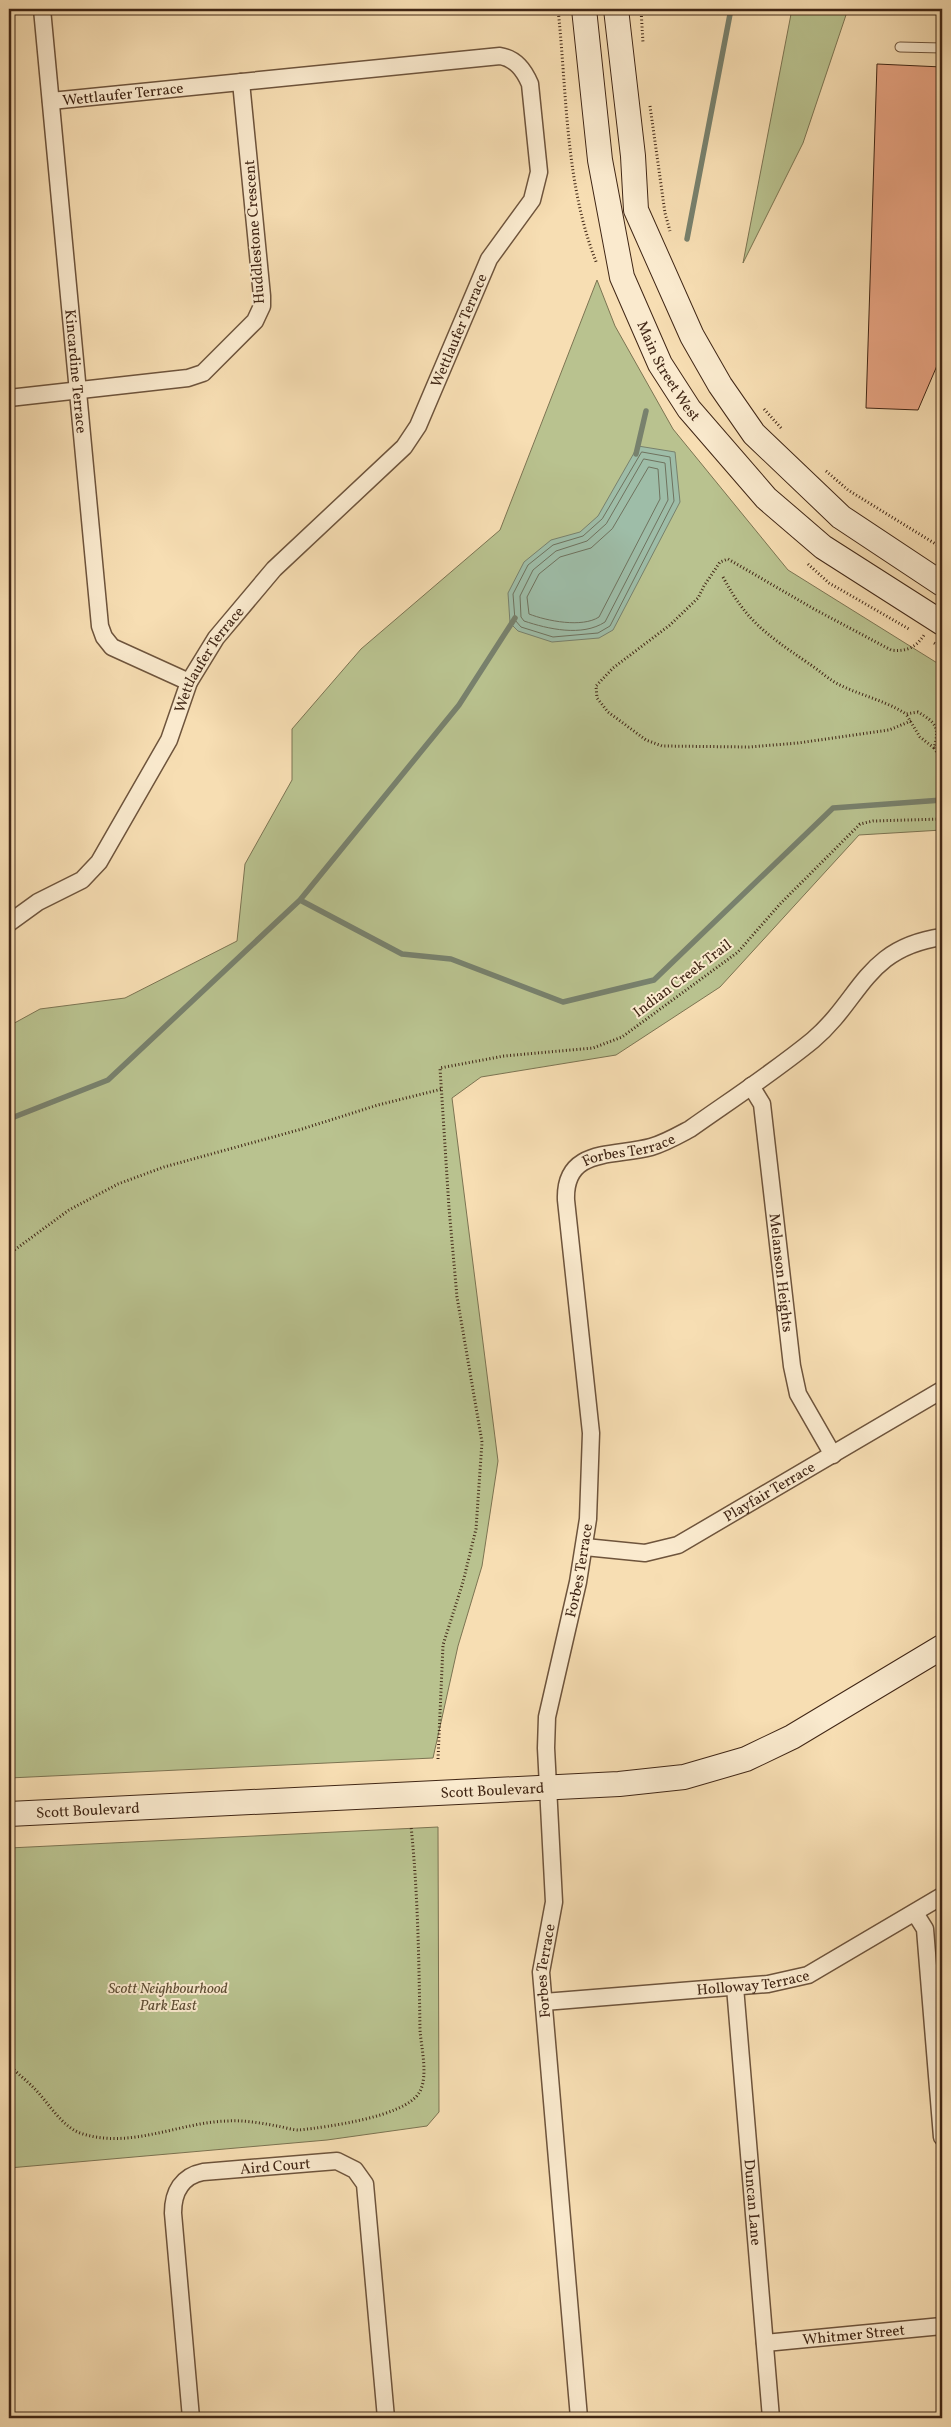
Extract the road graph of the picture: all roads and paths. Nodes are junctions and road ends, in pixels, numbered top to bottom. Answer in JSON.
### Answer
{"nodes":[{"id":1,"x":42,"y":9,"type":"edge"},
{"id":2,"x":584,"y":9,"type":"edge"},
{"id":3,"x":616,"y":9,"type":"edge"},
{"id":4,"x":641,"y":9,"type":"edge"},
{"id":5,"x":900,"y":47,"type":"dead end"},
{"id":6,"x":942,"y":48,"type":"edge"},
{"id":7,"x":643,"y":52,"type":"dead end"},
{"id":8,"x":241,"y":82,"type":"junction"},
{"id":9,"x":649,"y":99,"type":"dead end"},
{"id":10,"x":51,"y":101,"type":"junction"},
{"id":11,"x":670,"y":232,"type":"dead end"},
{"id":12,"x":78,"y":391,"type":"junction"},
{"id":13,"x":9,"y":398,"type":"edge"},
{"id":14,"x":761,"y":405,"type":"dead end"},
{"id":15,"x":783,"y":431,"type":"dead end"},
{"id":16,"x":821,"y":468,"type":"dead end"},
{"id":17,"x":942,"y":548,"type":"edge"},
{"id":18,"x":723,"y":577,"type":"dead end"},
{"id":19,"x":942,"y":584,"type":"edge"},
{"id":20,"x":938,"y":620,"type":"edge"},
{"id":21,"x":188,"y":682,"type":"junction"},
{"id":22,"x":906,"y":714,"type":"junction"},
{"id":23,"x":911,"y":721,"type":"junction"},
{"id":24,"x":934,"y":748,"type":"junction"},
{"id":25,"x":942,"y":791,"type":"edge"},
{"id":26,"x":942,"y":819,"type":"edge"},
{"id":27,"x":9,"y":923,"type":"edge"},
{"id":28,"x":942,"y":937,"type":"edge"},
{"id":29,"x":750,"y":1086,"type":"junction"},
{"id":30,"x":442,"y":1089,"type":"junction"},
{"id":31,"x":9,"y":1254,"type":"edge"},
{"id":32,"x":942,"y":1390,"type":"edge"},
{"id":33,"x":832,"y":1455,"type":"junction"},
{"id":34,"x":585,"y":1547,"type":"junction"},
{"id":35,"x":942,"y":1648,"type":"edge"},
{"id":36,"x":438,"y":1759,"type":"dead end"},
{"id":37,"x":548,"y":1788,"type":"junction"},
{"id":38,"x":9,"y":1814,"type":"edge"},
{"id":39,"x":411,"y":1826,"type":"dead end"},
{"id":40,"x":942,"y":1896,"type":"edge"},
{"id":41,"x":915,"y":1913,"type":"junction"},
{"id":42,"x":735,"y":1987,"type":"junction"},
{"id":43,"x":544,"y":2002,"type":"junction"},
{"id":44,"x":9,"y":2066,"type":"edge"},
{"id":45,"x":942,"y":2137,"type":"edge"},
{"id":46,"x":942,"y":2326,"type":"edge"},
{"id":47,"x":765,"y":2343,"type":"junction"},
{"id":48,"x":191,"y":2418,"type":"edge"},
{"id":49,"x":386,"y":2418,"type":"edge"},
{"id":50,"x":579,"y":2418,"type":"edge"},
{"id":51,"x":771,"y":2418,"type":"edge"}],
"edges":[{"from":1,"to":10,"type":"street","name":"Kincardine Terrace"},
{"from":2,"to":20,"type":"main road","name":"Main Street West"},
{"from":3,"to":19,"type":"main road"},
{"from":4,"to":7,"type":"path"},
{"from":5,"to":6,"type":"lane"},
{"from":8,"to":10,"type":"street","name":"Wettlaufer Terrace"},
{"from":8,"to":12,"type":"street","name":"Huddlestone Crescent"},
{"from":8,"to":21,"type":"street","name":"Wettlaufer Terrace"},
{"from":9,"to":11,"type":"path"},
{"from":10,"to":12,"type":"street","name":"Kincardine Terrace"},
{"from":12,"to":13,"type":"street","name":"Huddlestone Crescent"},
{"from":12,"to":21,"type":"street","name":"Kincardine Terrace"},
{"from":14,"to":15,"type":"path"},
{"from":16,"to":17,"type":"path"},
{"from":18,"to":22,"type":"path"},
{"from":20,"to":23,"type":"path"},
{"from":21,"to":27,"type":"street","name":"Wettlaufer Terrace"},
{"from":22,"to":23,"type":"path"},
{"from":22,"to":24,"type":"path"},
{"from":23,"to":24,"type":"path"},
{"from":24,"to":25,"type":"path"},
{"from":26,"to":30,"type":"path","name":"Indian Creek Trail"},
{"from":28,"to":29,"type":"street","name":"Forbes Terrace"},
{"from":29,"to":33,"type":"street","name":"Melanson Heights"},
{"from":29,"to":34,"type":"street","name":"Forbes Terrace"},
{"from":30,"to":31,"type":"path"},
{"from":30,"to":36,"type":"path"},
{"from":32,"to":33,"type":"street","name":"Playfair Terrace"},
{"from":33,"to":34,"type":"street","name":"Playfair Terrace"},
{"from":34,"to":37,"type":"street","name":"Forbes Terrace"},
{"from":35,"to":37,"type":"main road","name":"Scott Boulevard"},
{"from":37,"to":38,"type":"main road","name":"Scott Boulevard"},
{"from":37,"to":43,"type":"street","name":"Forbes Terrace"},
{"from":39,"to":44,"type":"path"},
{"from":40,"to":41,"type":"street","name":"Holloway Terrace"},
{"from":41,"to":42,"type":"street","name":"Holloway Terrace"},
{"from":41,"to":45,"type":"street"},
{"from":42,"to":43,"type":"street","name":"Holloway Terrace"},
{"from":42,"to":47,"type":"street","name":"Duncan Lane"},
{"from":43,"to":50,"type":"street","name":"Forbes Terrace"},
{"from":46,"to":47,"type":"street","name":"Whitmer Street"},
{"from":47,"to":51,"type":"street","name":"Duncan Lane"},
{"from":48,"to":49,"type":"street","name":"Aird Court"}]}
